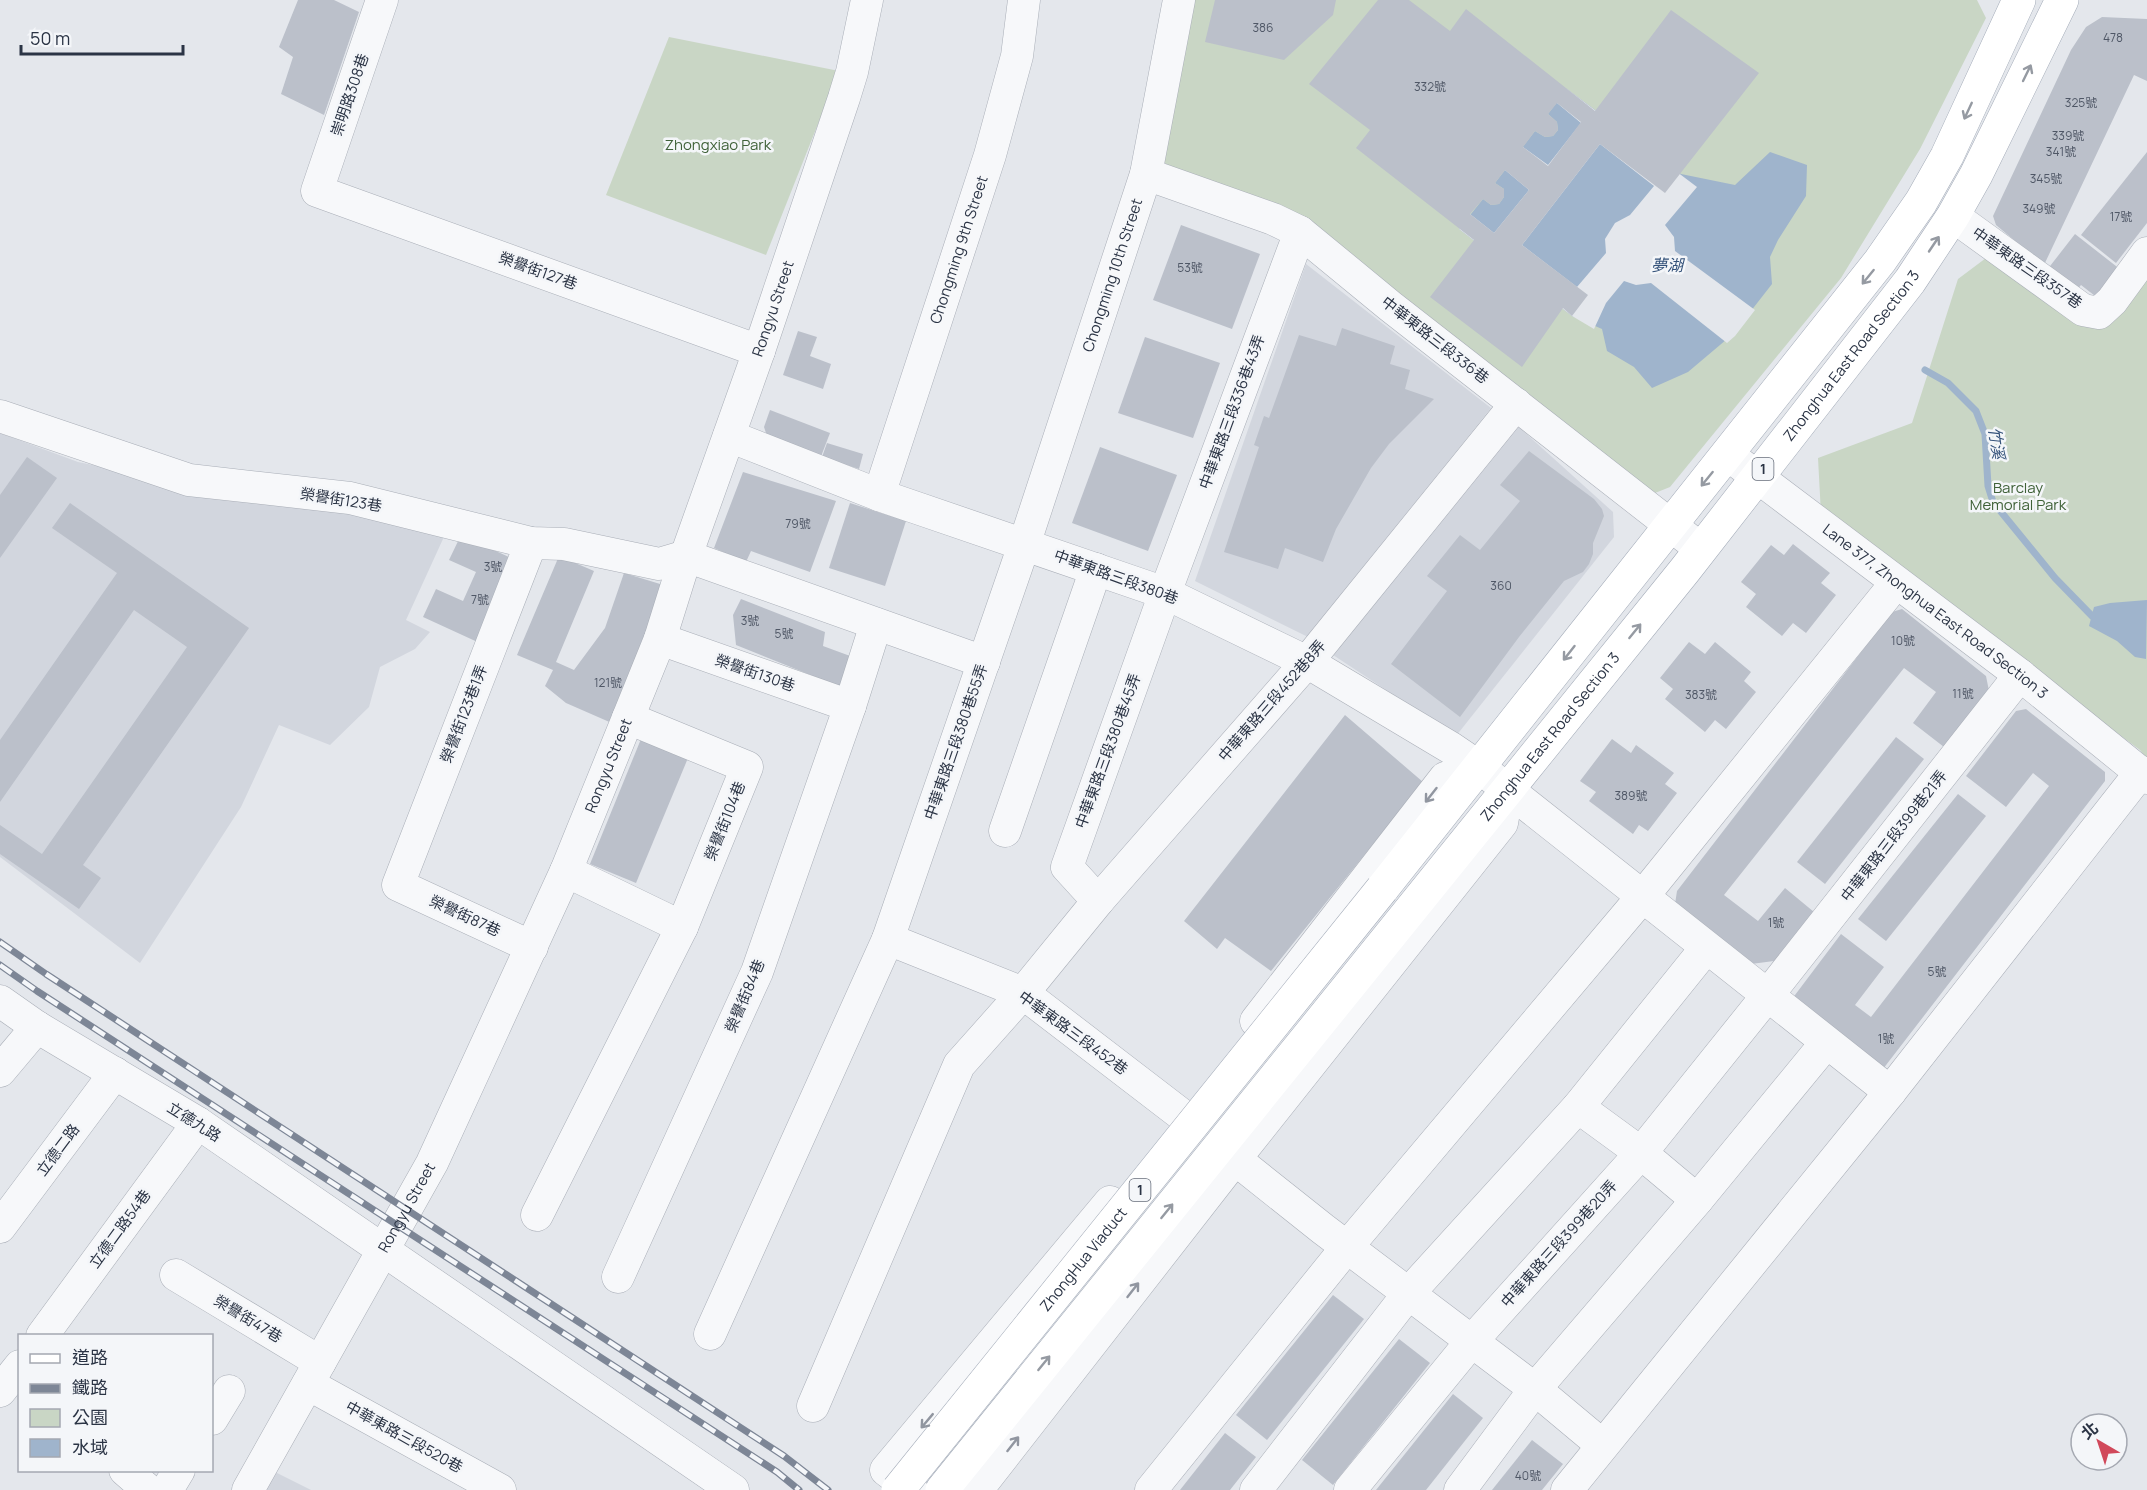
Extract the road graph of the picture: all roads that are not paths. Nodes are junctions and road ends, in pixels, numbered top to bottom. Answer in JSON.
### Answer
{"nodes":[{"id":1,"x":382,"y":0,"type":"edge"},
{"id":2,"x":867,"y":0,"type":"edge"},
{"id":3,"x":1024,"y":0,"type":"edge"},
{"id":4,"x":1179,"y":0,"type":"edge"},
{"id":5,"x":2019,"y":0,"type":"edge"},
{"id":6,"x":2062,"y":0,"type":"edge"},
{"id":7,"x":1146,"y":174,"type":"junction"},
{"id":8,"x":317,"y":190,"type":"joint"},
{"id":9,"x":1953,"y":216,"type":"junction"},
{"id":10,"x":1300,"y":232,"type":"junction"},
{"id":11,"x":2147,"y":254,"type":"edge"},
{"id":12,"x":759,"y":351,"type":"junction"},
{"id":13,"x":1516,"y":404,"type":"junction"},
{"id":14,"x":0,"y":416,"type":"edge"},
{"id":15,"x":729,"y":436,"type":"junction"},
{"id":16,"x":1727,"y":454,"type":"junction"},
{"id":17,"x":1757,"y":477,"type":"junction"},
{"id":18,"x":879,"y":495,"type":"junction"},
{"id":19,"x":1670,"y":525,"type":"junction"},
{"id":20,"x":531,"y":543,"type":"junction"},
{"id":21,"x":1023,"y":545,"type":"junction"},
{"id":22,"x":1701,"y":549,"type":"junction"},
{"id":23,"x":686,"y":556,"type":"junction"},
{"id":24,"x":1096,"y":568,"type":"junction"},
{"id":25,"x":1896,"y":583,"type":"junction"},
{"id":26,"x":1165,"y":592,"type":"junction"},
{"id":27,"x":876,"y":624,"type":"junction"},
{"id":28,"x":660,"y":639,"type":"junction"},
{"id":29,"x":984,"y":662,"type":"junction"},
{"id":30,"x":1307,"y":662,"type":"junction"},
{"id":31,"x":2020,"y":675,"type":"junction"},
{"id":32,"x":850,"y":706,"type":"junction"},
{"id":33,"x":628,"y":718,"type":"junction"},
{"id":34,"x":1479,"y":767,"type":"junction"},
{"id":35,"x":2144,"y":775,"type":"edge"},
{"id":36,"x":1508,"y":789,"type":"junction"},
{"id":37,"x":1005,"y":831,"type":"dead end"},
{"id":38,"x":566,"y":871,"type":"junction"},
{"id":39,"x":398,"y":885,"type":"joint"},
{"id":40,"x":1643,"y":896,"type":"junction"},
{"id":41,"x":1098,"y":900,"type":"junction"},
{"id":42,"x":682,"y":927,"type":"junction"},
{"id":43,"x":888,"y":939,"type":"junction"},
{"id":44,"x":532,"y":947,"type":"junction"},
{"id":45,"x":1706,"y":948,"type":"junction"},
{"id":46,"x":1023,"y":993,"type":"junction"},
{"id":47,"x":1767,"y":996,"type":"junction"},
{"id":48,"x":0,"y":1001,"type":"edge"},
{"id":49,"x":37,"y":1027,"type":"junction"},
{"id":50,"x":1826,"y":1043,"type":"junction"},
{"id":51,"x":0,"y":1071,"type":"edge"},
{"id":52,"x":115,"y":1073,"type":"junction"},
{"id":53,"x":1890,"y":1092,"type":"junction"},
{"id":54,"x":1578,"y":1107,"type":"junction"},
{"id":55,"x":1182,"y":1115,"type":"junction"},
{"id":56,"x":198,"y":1123,"type":"junction"},
{"id":57,"x":1641,"y":1153,"type":"junction"},
{"id":58,"x":1235,"y":1159,"type":"junction"},
{"id":59,"x":1697,"y":1200,"type":"junction"},
{"id":60,"x":537,"y":1215,"type":"dead end"},
{"id":61,"x":0,"y":1227,"type":"edge"},
{"id":62,"x":1347,"y":1247,"type":"junction"},
{"id":63,"x":384,"y":1250,"type":"junction"},
{"id":64,"x":176,"y":1275,"type":"dead end"},
{"id":65,"x":618,"y":1277,"type":"dead end"},
{"id":66,"x":1408,"y":1294,"type":"junction"},
{"id":67,"x":43,"y":1334,"type":"edge"},
{"id":68,"x":710,"y":1334,"type":"dead end"},
{"id":69,"x":1471,"y":1342,"type":"junction"},
{"id":70,"x":314,"y":1373,"type":"junction"},
{"id":71,"x":1535,"y":1389,"type":"junction"},
{"id":72,"x":229,"y":1391,"type":"dead end"},
{"id":73,"x":813,"y":1406,"type":"dead end"},
{"id":74,"x":213,"y":1417,"type":"edge"},
{"id":75,"x":1602,"y":1445,"type":"junction"},
{"id":76,"x":122,"y":1472,"type":"edge"},
{"id":77,"x":126,"y":1472,"type":"edge"},
{"id":78,"x":178,"y":1472,"type":"edge"},
{"id":79,"x":109,"y":1490,"type":"edge"},
{"id":80,"x":148,"y":1490,"type":"edge"},
{"id":81,"x":167,"y":1490,"type":"edge"},
{"id":82,"x":248,"y":1490,"type":"edge"},
{"id":83,"x":500,"y":1490,"type":"edge"},
{"id":84,"x":733,"y":1490,"type":"edge"},
{"id":85,"x":898,"y":1490,"type":"edge"},
{"id":86,"x":912,"y":1490,"type":"edge"},
{"id":87,"x":942,"y":1490,"type":"edge"},
{"id":88,"x":977,"y":1490,"type":"edge"},
{"id":89,"x":1151,"y":1490,"type":"edge"},
{"id":90,"x":1256,"y":1490,"type":"edge"},
{"id":91,"x":1350,"y":1490,"type":"edge"},
{"id":92,"x":1460,"y":1490,"type":"edge"},
{"id":93,"x":1567,"y":1490,"type":"edge"}],
"edges":[{"from":1,"to":8,"type":"street","name":"崇明路308巷"},
{"from":2,"to":12,"type":"street","name":"Rongyu Street"},
{"from":3,"to":18,"type":"street","name":"Chongming 9th Street"},
{"from":4,"to":7,"type":"street","name":"Chongming 10th Street"},
{"from":5,"to":16,"type":"main road","number":"1","one_way":true},
{"from":9,"to":6,"type":"main road","name":"Zhonghua East Road Section 3","number":"1","one_way":true},
{"from":7,"to":10,"type":"street","name":"中華東路三段336巷"},
{"from":7,"to":21,"type":"street","name":"Chongming 10th Street"},
{"from":8,"to":12,"type":"street","name":"榮譽街127巷"},
{"from":9,"to":11,"type":"street","name":"中華東路三段357巷"},
{"from":17,"to":9,"type":"main road","name":"Zhonghua East Road Section 3","number":"1","one_way":true},
{"from":10,"to":13,"type":"street","name":"中華東路三段336巷"},
{"from":10,"to":26,"type":"street","name":"中華東路三段336巷43弄"},
{"from":12,"to":15,"type":"street","name":"Rongyu Street"},
{"from":13,"to":19,"type":"street","name":"中華東路三段336巷"},
{"from":13,"to":30,"type":"street","name":"中華東路三段452巷8弄"},
{"from":14,"to":20,"type":"street","name":"榮譽街123巷"},
{"from":15,"to":18,"type":"street","name":"中華東路三段380巷"},
{"from":15,"to":23,"type":"street","name":"Rongyu Street"},
{"from":16,"to":17,"type":"street","name":"Lane 377, Zhonghua East Road Section 3"},
{"from":16,"to":19,"type":"main road","number":"1","one_way":true},
{"from":17,"to":22,"type":"main road","name":"Zhonghua East Road Section 3","number":"1"},
{"from":17,"to":25,"type":"street","name":"Lane 377, Zhonghua East Road Section 3"},
{"from":18,"to":21,"type":"street","name":"中華東路三段380巷"},
{"from":19,"to":22,"type":"street","name":"中華東路三段336巷"},
{"from":19,"to":34,"type":"main road","number":"1","one_way":true},
{"from":20,"to":23,"type":"street","name":"榮譽街123巷"},
{"from":20,"to":39,"type":"street","name":"榮譽街123巷1弄"},
{"from":21,"to":24,"type":"street","name":"中華東路三段380巷"},
{"from":21,"to":29,"type":"street","name":"中華東路三段380巷55弄"},
{"from":36,"to":22,"type":"main road","name":"Zhonghua East Road Section 3","number":"1","one_way":true},
{"from":23,"to":27,"type":"street"},
{"from":23,"to":28,"type":"street","name":"Rongyu Street"},
{"from":24,"to":26,"type":"street","name":"中華東路三段380巷"},
{"from":24,"to":37,"type":"street"},
{"from":25,"to":31,"type":"street","name":"Lane 377, Zhonghua East Road Section 3"},
{"from":25,"to":40,"type":"street"},
{"from":26,"to":30,"type":"street","name":"中華東路三段380巷"},
{"from":26,"to":41,"type":"street","name":"中華東路三段380巷45弄"},
{"from":27,"to":29,"type":"street"},
{"from":27,"to":32,"type":"street","name":"榮譽街84巷"},
{"from":28,"to":32,"type":"street","name":"榮譽街130巷"},
{"from":28,"to":33,"type":"street","name":"Rongyu Street"},
{"from":29,"to":43,"type":"street","name":"中華東路三段380巷55弄"},
{"from":30,"to":34,"type":"street","name":"中華東路三段380巷"},
{"from":30,"to":41,"type":"street","name":"中華東路三段452巷8弄"},
{"from":31,"to":35,"type":"street","name":"Lane 377, Zhonghua East Road Section 3"},
{"from":31,"to":47,"type":"street","name":"中華東路三段399巷21弄"},
{"from":32,"to":65,"type":"street","name":"榮譽街84巷"},
{"from":33,"to":38,"type":"street","name":"Rongyu Street"},
{"from":33,"to":42,"type":"street","name":"榮譽街104巷"},
{"from":34,"to":36,"type":"street","name":"中華東路三段380巷"},
{"from":34,"to":55,"type":"street","one_way":true},
{"from":34,"to":85,"type":"main road","name":"ZhongHua Viaduct","number":"1","bridge":true},
{"from":35,"to":53,"type":"street"},
{"from":36,"to":40,"type":"street","name":"中華東路三段380巷"},
{"from":36,"to":58,"type":"street"},
{"from":87,"to":36,"type":"main road","name":"Zhonghua East Road Section 3","number":"1","one_way":true},
{"from":38,"to":42,"type":"street"},
{"from":38,"to":44,"type":"street","name":"Rongyu Street"},
{"from":39,"to":44,"type":"street","name":"榮譽街87巷"},
{"from":40,"to":45,"type":"street","name":"中華東路三段380巷"},
{"from":40,"to":62,"type":"street"},
{"from":41,"to":46,"type":"street","name":"中華東路三段452巷8弄"},
{"from":42,"to":60,"type":"street"},
{"from":43,"to":46,"type":"street","name":"中華東路三段452巷"},
{"from":43,"to":68,"type":"street"},
{"from":44,"to":63,"type":"street","name":"Rongyu Street"},
{"from":45,"to":47,"type":"street","name":"中華東路三段380巷"},
{"from":45,"to":54,"type":"street"},
{"from":46,"to":55,"type":"street","name":"中華東路三段452巷"},
{"from":46,"to":73,"type":"street"},
{"from":47,"to":50,"type":"street","name":"中華東路三段380巷"},
{"from":47,"to":57,"type":"street","name":"中華東路三段399巷20弄"},
{"from":48,"to":49,"type":"street","name":"立德九路"},
{"from":49,"to":51,"type":"street"},
{"from":49,"to":52,"type":"street","name":"立德九路"},
{"from":50,"to":53,"type":"street","name":"中華東路三段380巷"},
{"from":50,"to":59,"type":"street"},
{"from":52,"to":56,"type":"street","name":"立德九路"},
{"from":52,"to":61,"type":"street","name":"立德二路"},
{"from":53,"to":75,"type":"street"},
{"from":54,"to":57,"type":"street"},
{"from":54,"to":66,"type":"street"},
{"from":55,"to":86,"type":"street","one_way":true},
{"from":56,"to":63,"type":"street","name":"立德九路"},
{"from":56,"to":67,"type":"street","name":"立德二路54巷"},
{"from":57,"to":59,"type":"street"},
{"from":57,"to":69,"type":"street","name":"中華東路三段399巷20弄"},
{"from":58,"to":62,"type":"street"},
{"from":88,"to":58,"type":"street","one_way":true},
{"from":59,"to":71,"type":"street"},
{"from":62,"to":66,"type":"street"},
{"from":62,"to":89,"type":"street"},
{"from":63,"to":70,"type":"street","name":"Rongyu Street"},
{"from":63,"to":84,"type":"street","name":"立德九路"},
{"from":64,"to":70,"type":"street","name":"榮譽街47巷"},
{"from":66,"to":69,"type":"street"},
{"from":66,"to":90,"type":"street"},
{"from":69,"to":71,"type":"street"},
{"from":69,"to":91,"type":"street","name":"中華東路三段399巷20弄"},
{"from":70,"to":82,"type":"street","name":"Rongyu Street"},
{"from":70,"to":83,"type":"street","name":"中華東路三段520巷"},
{"from":71,"to":75,"type":"street"},
{"from":71,"to":92,"type":"street"},
{"from":72,"to":74,"type":"street"},
{"from":75,"to":93,"type":"street"},
{"from":76,"to":79,"type":"street"},
{"from":77,"to":80,"type":"street"},
{"from":78,"to":81,"type":"street"}]}
